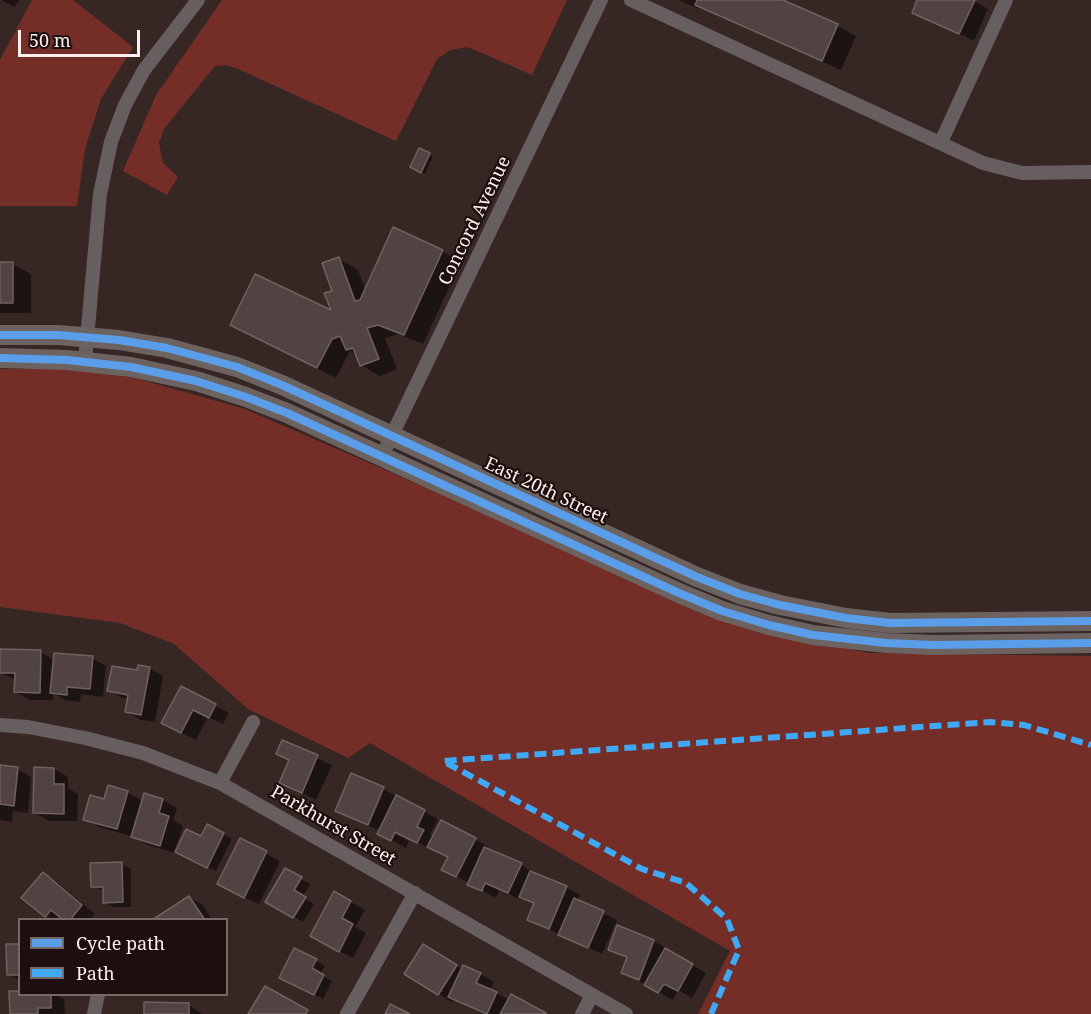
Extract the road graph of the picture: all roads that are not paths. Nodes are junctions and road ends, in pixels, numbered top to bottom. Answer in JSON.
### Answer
{"nodes":[{"id":1,"x":198,"y":0,"type":"edge"},
{"id":2,"x":600,"y":0,"type":"edge"},
{"id":3,"x":632,"y":0,"type":"edge"},
{"id":4,"x":1006,"y":0,"type":"edge"},
{"id":5,"x":941,"y":142,"type":"junction"},
{"id":6,"x":1091,"y":172,"type":"edge"},
{"id":7,"x":0,"y":335,"type":"edge"},
{"id":8,"x":87,"y":336,"type":"junction"},
{"id":9,"x":0,"y":358,"type":"edge"},
{"id":10,"x":85,"y":361,"type":"junction"},
{"id":11,"x":392,"y":436,"type":"junction"},
{"id":12,"x":382,"y":456,"type":"junction"},
{"id":13,"x":1091,"y":621,"type":"edge"},
{"id":14,"x":1091,"y":643,"type":"edge"},
{"id":15,"x":253,"y":722,"type":"dead end"},
{"id":16,"x":0,"y":725,"type":"edge"},
{"id":17,"x":220,"y":783,"type":"junction"},
{"id":18,"x":414,"y":893,"type":"junction"},
{"id":19,"x":98,"y":996,"type":"edge"},
{"id":20,"x":592,"y":996,"type":"junction"},
{"id":21,"x":94,"y":1014,"type":"edge"},
{"id":22,"x":347,"y":1014,"type":"edge"},
{"id":23,"x":582,"y":1014,"type":"edge"},
{"id":24,"x":626,"y":1014,"type":"edge"}],
"edges":[{"from":1,"to":8,"type":"street"},
{"from":2,"to":11,"type":"street","name":"Concord Avenue"},
{"from":3,"to":5,"type":"street"},
{"from":4,"to":5,"type":"street"},
{"from":5,"to":6,"type":"street"},
{"from":7,"to":8,"type":"street","name":"East 20th Street"},
{"from":8,"to":10,"type":"street"},
{"from":8,"to":11,"type":"street","name":"East 20th Street"},
{"from":9,"to":10,"type":"street","name":"East 20th Street"},
{"from":10,"to":12,"type":"street","name":"East 20th Street"},
{"from":11,"to":12,"type":"street","name":"Concord Avenue"},
{"from":11,"to":13,"type":"street","name":"East 20th Street"},
{"from":12,"to":14,"type":"street","name":"East 20th Street"},
{"from":15,"to":17,"type":"street"},
{"from":16,"to":17,"type":"street","name":"Parkhurst Street"},
{"from":17,"to":18,"type":"street","name":"Parkhurst Street"},
{"from":18,"to":20,"type":"street","name":"Parkhurst Street"},
{"from":18,"to":22,"type":"street"},
{"from":19,"to":21,"type":"street"},
{"from":20,"to":23,"type":"street"},
{"from":20,"to":24,"type":"street","name":"Parkhurst Street"}]}
